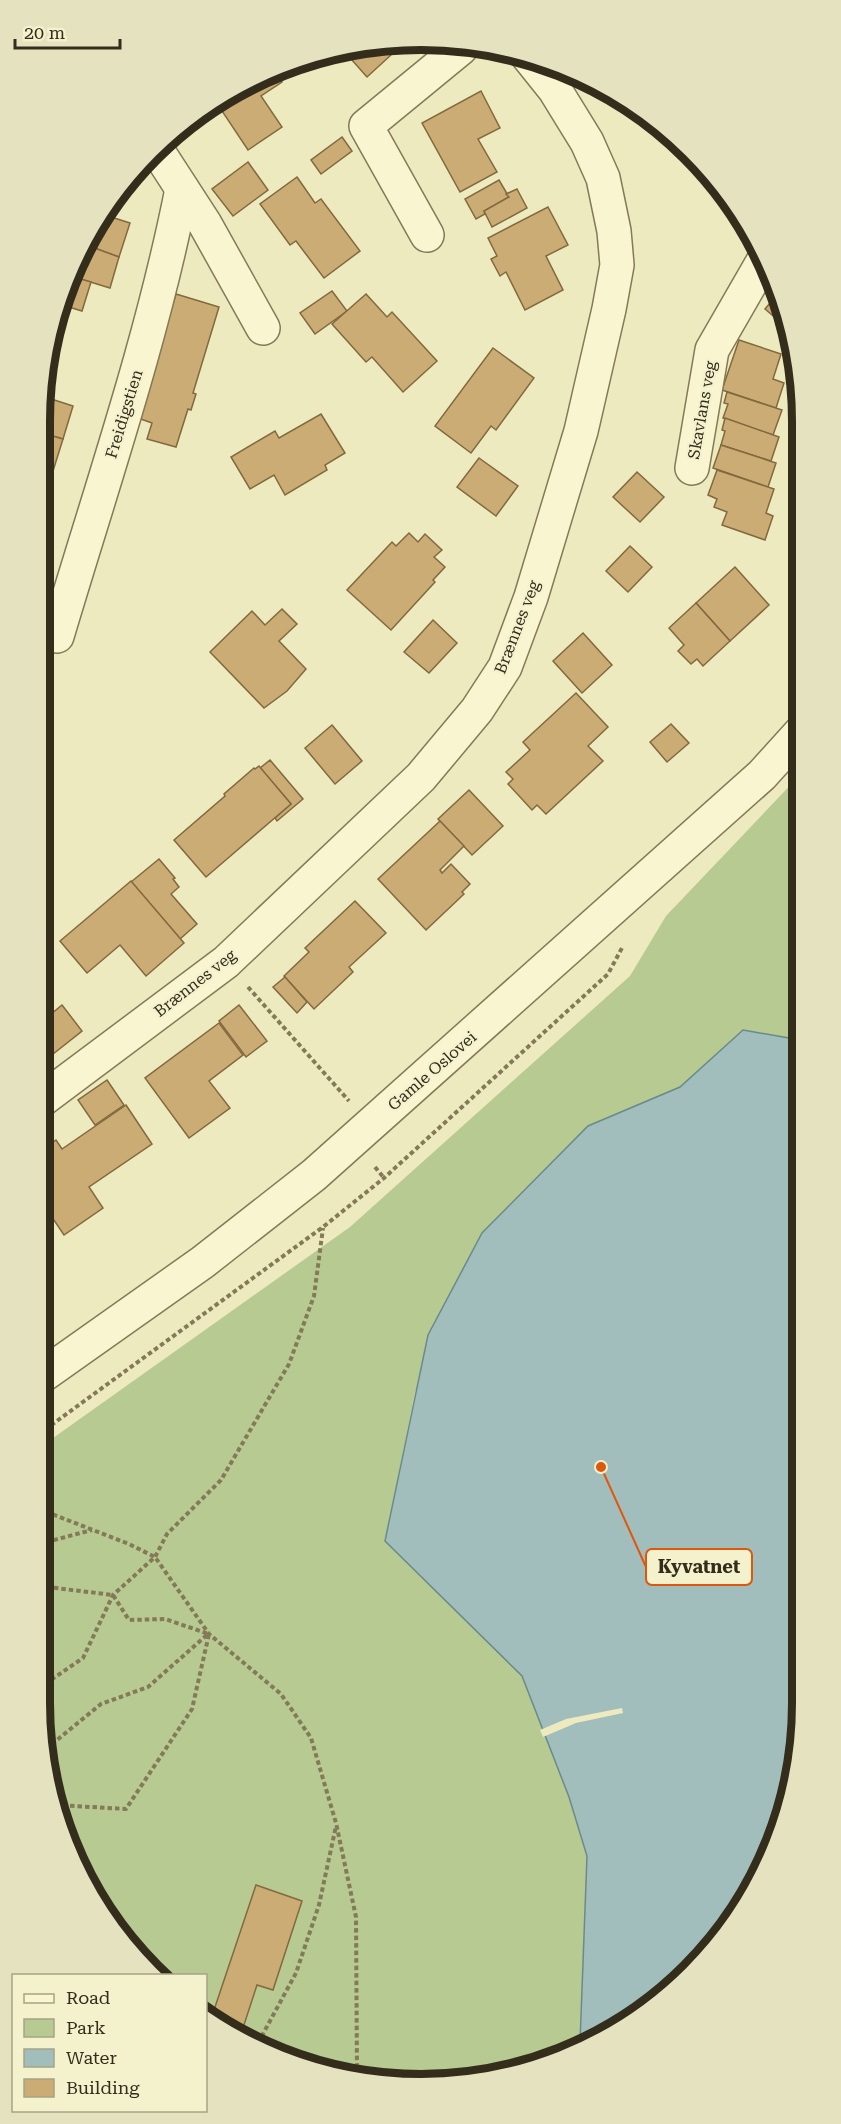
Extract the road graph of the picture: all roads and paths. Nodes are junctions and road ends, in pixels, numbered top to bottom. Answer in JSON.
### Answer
{"nodes":[{"id":1,"x":457,"y":51,"type":"edge"},
{"id":2,"x":538,"y":68,"type":"edge"},
{"id":3,"x":161,"y":156,"type":"edge"},
{"id":4,"x":182,"y":189,"type":"junction"},
{"id":5,"x":427,"y":235,"type":"dead end"},
{"id":6,"x":759,"y":269,"type":"edge"},
{"id":7,"x":263,"y":328,"type":"dead end"},
{"id":8,"x":692,"y":468,"type":"dead end"},
{"id":9,"x":57,"y":636,"type":"dead end"},
{"id":10,"x":792,"y":742,"type":"edge"},
{"id":11,"x":624,"y":943,"type":"dead end"},
{"id":12,"x":226,"y":962,"type":"junction"},
{"id":13,"x":50,"y":1094,"type":"edge"},
{"id":14,"x":352,"y":1104,"type":"dead end"},
{"id":15,"x":323,"y":1227,"type":"junction"},
{"id":16,"x":50,"y":1370,"type":"edge"},
{"id":17,"x":50,"y":1426,"type":"edge"},
{"id":18,"x":50,"y":1513,"type":"edge"},
{"id":19,"x":92,"y":1530,"type":"junction"},
{"id":20,"x":50,"y":1541,"type":"edge"},
{"id":21,"x":155,"y":1557,"type":"junction"},
{"id":22,"x":50,"y":1587,"type":"edge"},
{"id":23,"x":113,"y":1595,"type":"junction"},
{"id":24,"x":208,"y":1634,"type":"junction"},
{"id":25,"x":50,"y":1680,"type":"edge"},
{"id":26,"x":52,"y":1744,"type":"edge"},
{"id":27,"x":63,"y":1805,"type":"edge"},
{"id":28,"x":336,"y":1823,"type":"junction"},
{"id":29,"x":261,"y":2038,"type":"edge"},
{"id":30,"x":357,"y":2068,"type":"edge"}],
"edges":[{"from":1,"to":5,"type":"street"},
{"from":2,"to":12,"type":"street","name":"Brænnes veg"},
{"from":3,"to":4,"type":"street"},
{"from":4,"to":7,"type":"street"},
{"from":4,"to":9,"type":"street","name":"Freidigstien"},
{"from":6,"to":8,"type":"street","name":"Skavlans veg"},
{"from":10,"to":16,"type":"street","name":"Gamle Oslovei"},
{"from":11,"to":15,"type":"path"},
{"from":12,"to":13,"type":"street","name":"Brænnes veg"},
{"from":12,"to":14,"type":"path"},
{"from":15,"to":17,"type":"path"},
{"from":15,"to":21,"type":"path"},
{"from":18,"to":19,"type":"path"},
{"from":19,"to":20,"type":"path"},
{"from":19,"to":21,"type":"path"},
{"from":21,"to":23,"type":"path"},
{"from":21,"to":24,"type":"path"},
{"from":22,"to":23,"type":"path"},
{"from":23,"to":24,"type":"path"},
{"from":23,"to":25,"type":"path"},
{"from":24,"to":26,"type":"path"},
{"from":24,"to":27,"type":"path"},
{"from":24,"to":28,"type":"path"},
{"from":28,"to":29,"type":"path"},
{"from":28,"to":30,"type":"path"}]}
